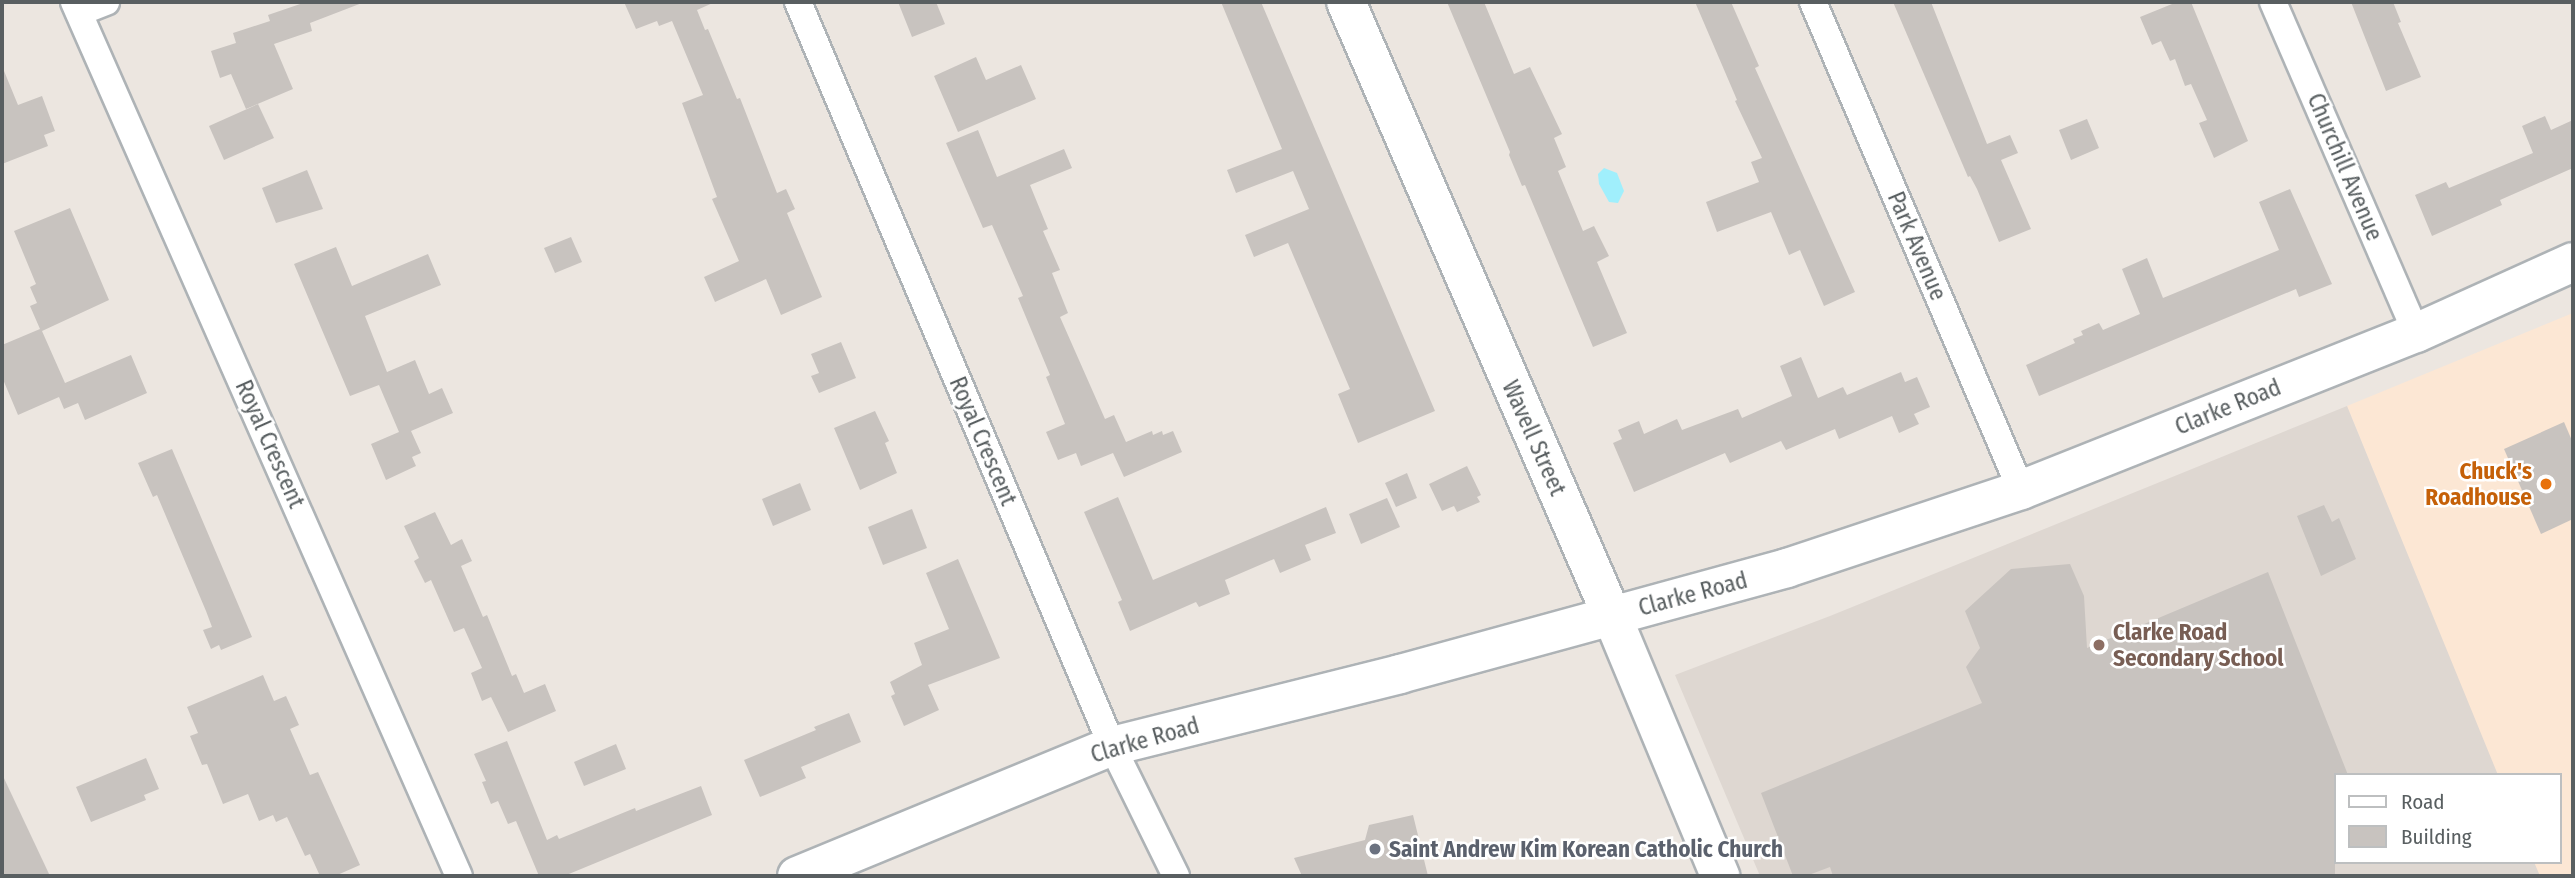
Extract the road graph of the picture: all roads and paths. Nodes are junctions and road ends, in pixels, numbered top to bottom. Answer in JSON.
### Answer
{"nodes":[{"id":1,"x":106,"y":2,"type":"edge"},
{"id":2,"x":798,"y":2,"type":"edge"},
{"id":3,"x":1346,"y":2,"type":"edge"},
{"id":4,"x":1813,"y":2,"type":"edge"},
{"id":5,"x":2273,"y":2,"type":"edge"},
{"id":6,"x":77,"y":7,"type":"edge"},
{"id":7,"x":2573,"y":262,"type":"edge"},
{"id":8,"x":2416,"y":333,"type":"junction"},
{"id":9,"x":2021,"y":490,"type":"junction"},
{"id":10,"x":1612,"y":616,"type":"junction"},
{"id":11,"x":1112,"y":746,"type":"junction"},
{"id":12,"x":459,"y":876,"type":"edge"},
{"id":13,"x":797,"y":876,"type":"edge"},
{"id":14,"x":1176,"y":876,"type":"edge"},
{"id":15,"x":1720,"y":876,"type":"edge"}],
"edges":[{"from":1,"to":6,"type":"street","name":"Royal Crescent"},
{"from":2,"to":11,"type":"street","name":"Royal Crescent"},
{"from":3,"to":10,"type":"main road","name":"Wavell Street"},
{"from":4,"to":9,"type":"street","name":"Park Avenue"},
{"from":5,"to":8,"type":"street","name":"Churchill Avenue"},
{"from":6,"to":12,"type":"street","name":"Royal Crescent"},
{"from":7,"to":8,"type":"main road","name":"Clarke Road"},
{"from":8,"to":9,"type":"main road","name":"Clarke Road"},
{"from":9,"to":10,"type":"main road","name":"Clarke Road"},
{"from":10,"to":11,"type":"main road","name":"Clarke Road"},
{"from":10,"to":15,"type":"main road","name":"Wavell Street"},
{"from":11,"to":13,"type":"main road","name":"Clarke Road"},
{"from":11,"to":14,"type":"street","name":"Royal Crescent"}]}
